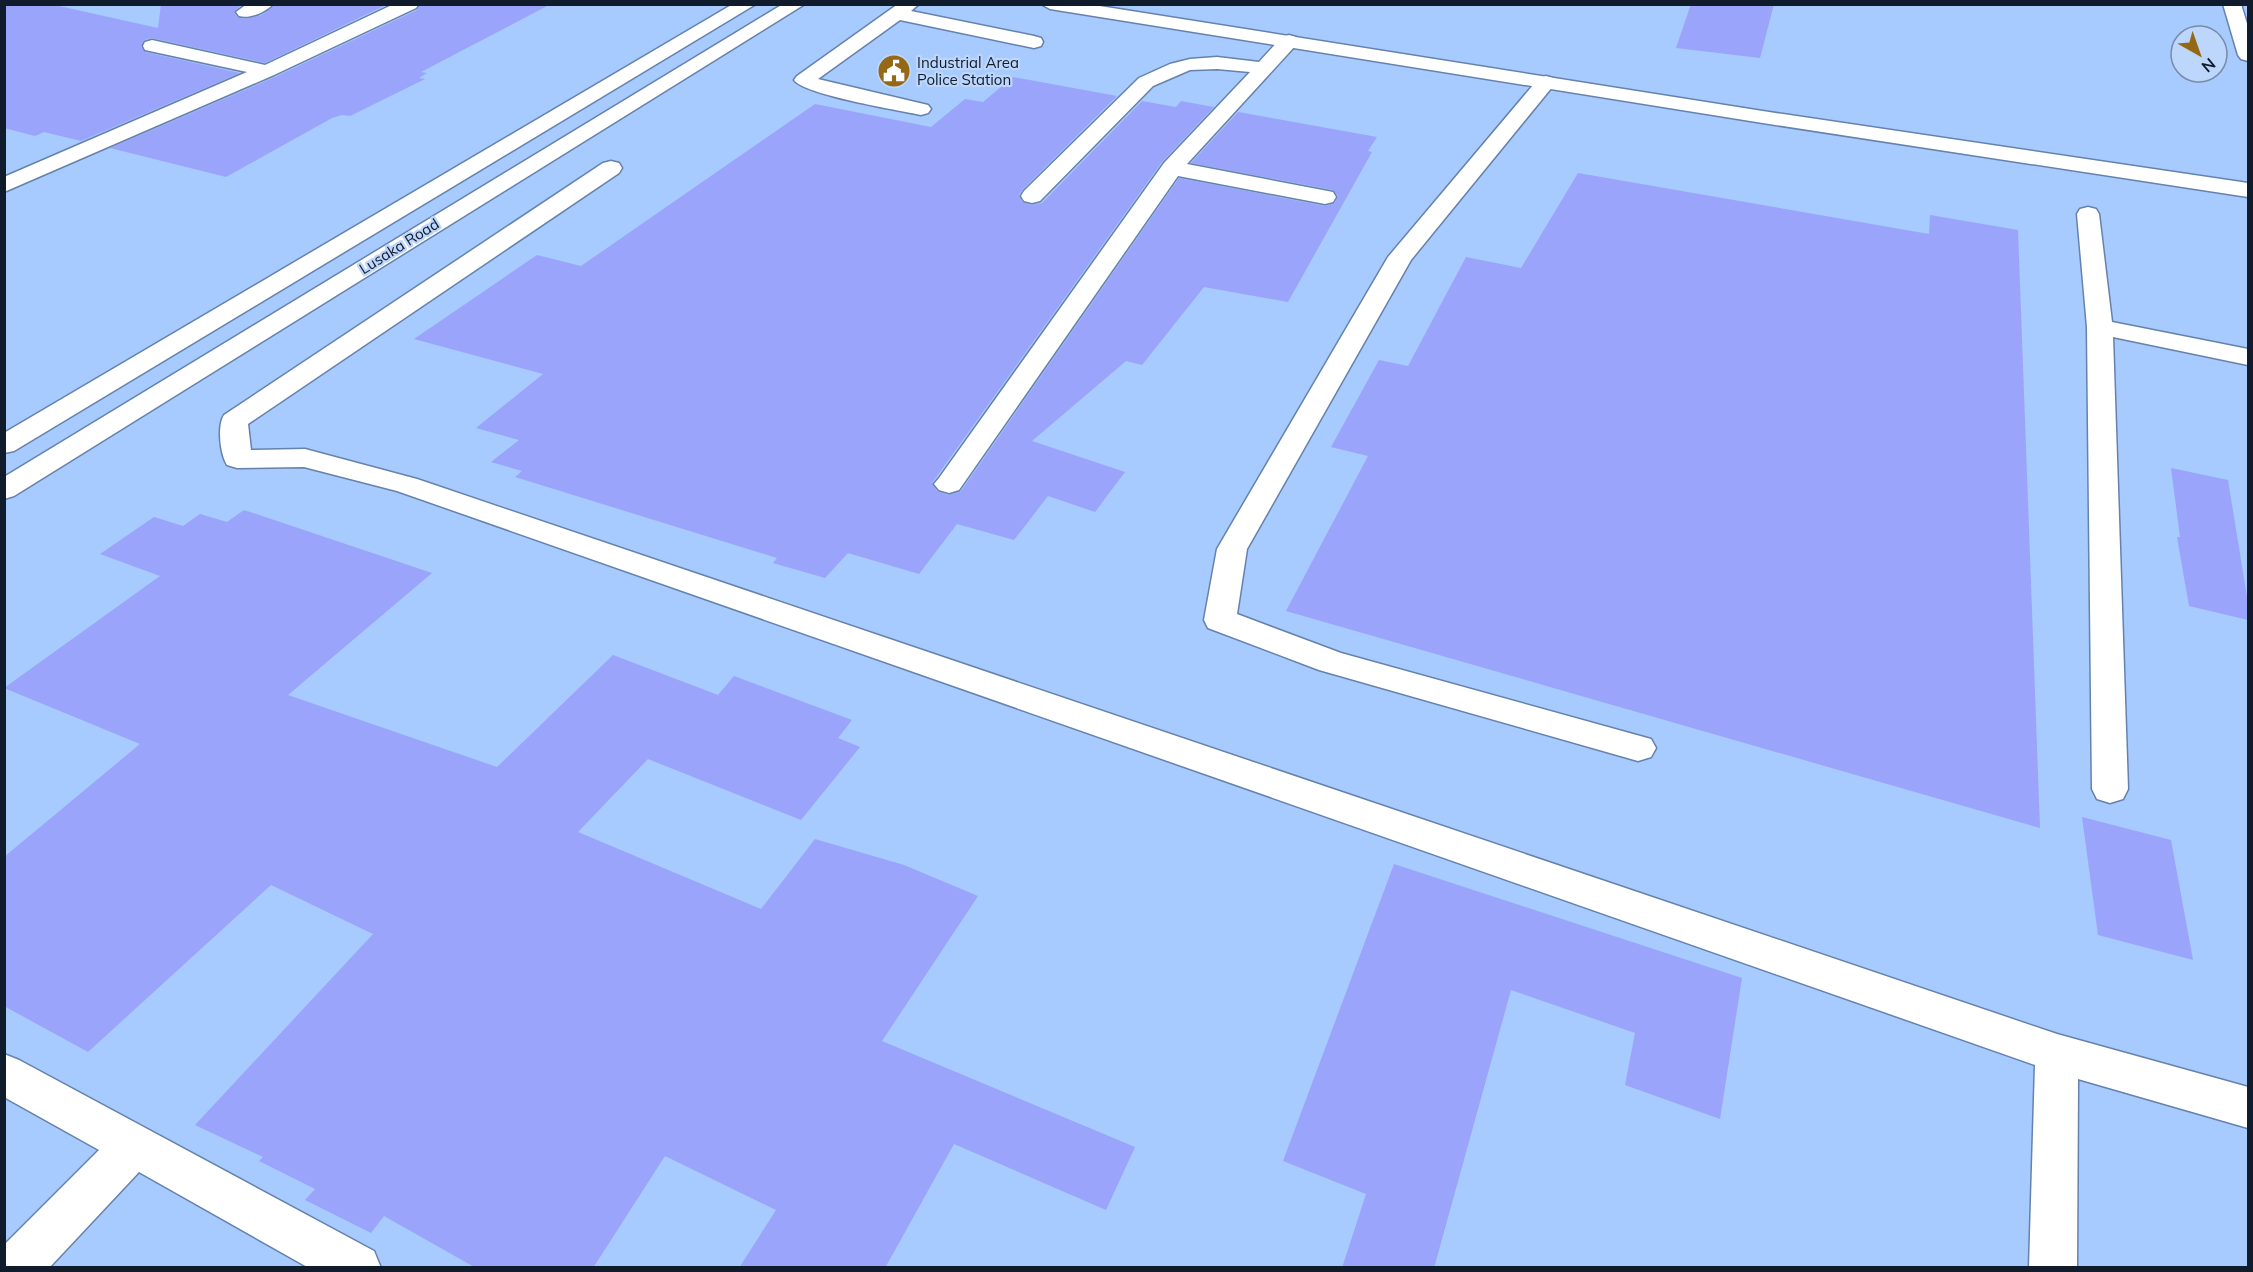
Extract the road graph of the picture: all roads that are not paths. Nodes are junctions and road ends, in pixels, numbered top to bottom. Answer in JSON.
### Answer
{"nodes":[{"id":1,"x":264,"y":4,"type":"edge"},
{"id":2,"x":410,"y":4,"type":"edge"},
{"id":3,"x":747,"y":4,"type":"edge"},
{"id":4,"x":796,"y":4,"type":"edge"},
{"id":5,"x":1050,"y":4,"type":"edge"},
{"id":6,"x":2232,"y":4,"type":"edge"},
{"id":7,"x":904,"y":9,"type":"edge"},
{"id":8,"x":245,"y":12,"type":"dead end"},
{"id":9,"x":1289,"y":41,"type":"junction"},
{"id":10,"x":1034,"y":42,"type":"dead end"},
{"id":11,"x":152,"y":46,"type":"dead end"},
{"id":12,"x":2248,"y":56,"type":"edge"},
{"id":13,"x":1264,"y":68,"type":"junction"},
{"id":14,"x":267,"y":71,"type":"junction"},
{"id":15,"x":1546,"y":82,"type":"junction"},
{"id":16,"x":921,"y":108,"type":"dead end"},
{"id":17,"x":611,"y":168,"type":"dead end"},
{"id":18,"x":1172,"y":168,"type":"junction"},
{"id":19,"x":4,"y":185,"type":"edge"},
{"id":20,"x":2248,"y":189,"type":"edge"},
{"id":21,"x":1032,"y":196,"type":"dead end"},
{"id":22,"x":1325,"y":197,"type":"dead end"},
{"id":23,"x":2088,"y":214,"type":"dead end"},
{"id":24,"x":2100,"y":327,"type":"junction"},
{"id":25,"x":2248,"y":357,"type":"edge"},
{"id":26,"x":4,"y":445,"type":"edge"},
{"id":27,"x":949,"y":484,"type":"dead end"},
{"id":28,"x":4,"y":490,"type":"edge"},
{"id":29,"x":1638,"y":748,"type":"dead end"},
{"id":30,"x":2110,"y":789,"type":"dead end"},
{"id":31,"x":2057,"y":1053,"type":"junction"},
{"id":32,"x":4,"y":1074,"type":"edge"},
{"id":33,"x":2248,"y":1108,"type":"edge"},
{"id":34,"x":134,"y":1145,"type":"junction"},
{"id":35,"x":16,"y":1268,"type":"edge"},
{"id":36,"x":357,"y":1268,"type":"edge"},
{"id":37,"x":2053,"y":1268,"type":"edge"}],
"edges":[{"from":1,"to":8,"type":"main road"},
{"from":2,"to":14,"type":"main road"},
{"from":3,"to":26,"type":"main road","name":"Lusaka Road"},
{"from":4,"to":28,"type":"main road","name":"Lusaka Road"},
{"from":5,"to":9,"type":"main road"},
{"from":6,"to":12,"type":"main road"},
{"from":7,"to":10,"type":"main road"},
{"from":7,"to":16,"type":"main road"},
{"from":9,"to":13,"type":"main road"},
{"from":9,"to":15,"type":"main road"},
{"from":11,"to":14,"type":"main road"},
{"from":13,"to":18,"type":"main road"},
{"from":13,"to":21,"type":"main road"},
{"from":14,"to":19,"type":"main road"},
{"from":15,"to":20,"type":"main road"},
{"from":15,"to":29,"type":"main road"},
{"from":17,"to":31,"type":"main road"},
{"from":18,"to":22,"type":"main road"},
{"from":18,"to":27,"type":"main road"},
{"from":23,"to":24,"type":"main road"},
{"from":24,"to":25,"type":"main road"},
{"from":24,"to":30,"type":"main road"},
{"from":31,"to":33,"type":"main road"},
{"from":31,"to":37,"type":"main road"},
{"from":32,"to":34,"type":"main road"},
{"from":34,"to":35,"type":"main road"},
{"from":34,"to":36,"type":"main road"}]}
